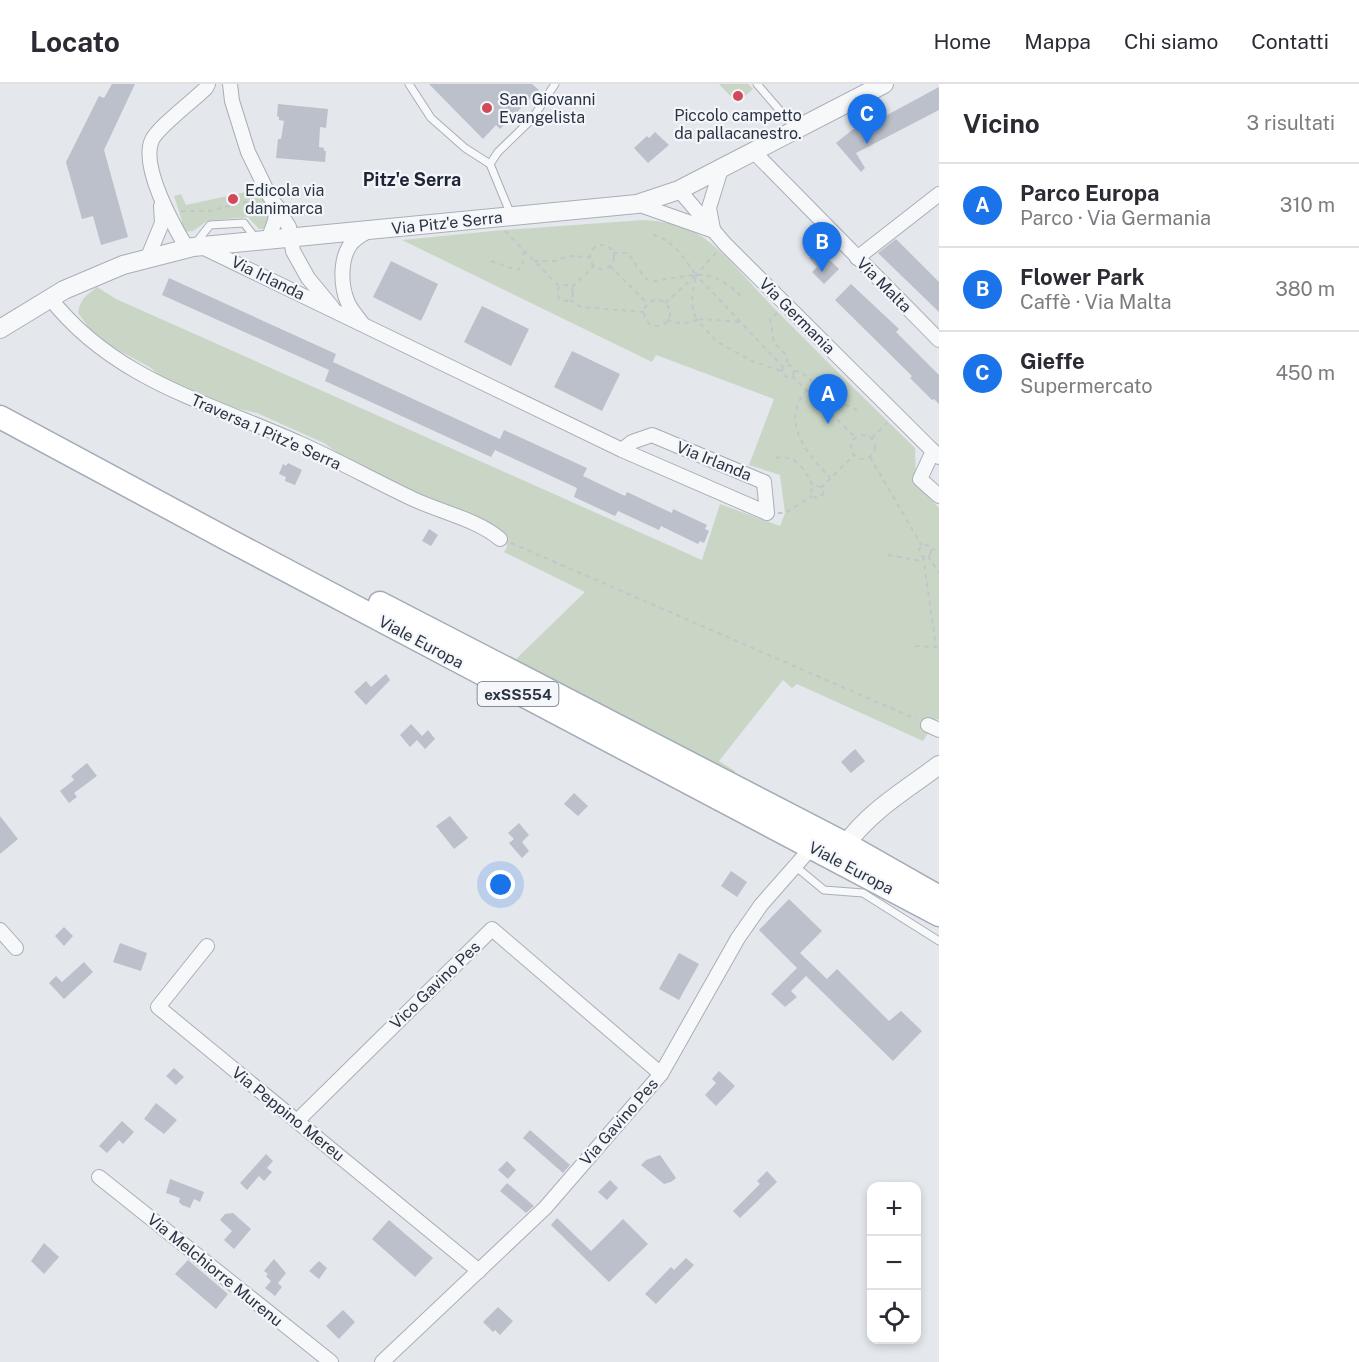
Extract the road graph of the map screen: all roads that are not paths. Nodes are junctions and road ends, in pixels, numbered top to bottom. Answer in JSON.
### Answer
{"nodes":[{"id":1,"x":409,"y":84,"type":"edge"},
{"id":2,"x":555,"y":84,"type":"edge"},
{"id":3,"x":757,"y":84,"type":"edge"},
{"id":4,"x":884,"y":84,"type":"edge"},
{"id":5,"x":207,"y":86,"type":"edge"},
{"id":6,"x":230,"y":87,"type":"edge"},
{"id":7,"x":797,"y":130,"type":"junction"},
{"id":8,"x":753,"y":152,"type":"junction"},
{"id":9,"x":490,"y":164,"type":"junction"},
{"id":10,"x":721,"y":169,"type":"junction"},
{"id":11,"x":678,"y":190,"type":"junction"},
{"id":12,"x":939,"y":194,"type":"edge"},
{"id":13,"x":160,"y":195,"type":"junction"},
{"id":14,"x":273,"y":200,"type":"junction"},
{"id":15,"x":638,"y":204,"type":"junction"},
{"id":16,"x":510,"y":217,"type":"junction"},
{"id":17,"x":370,"y":231,"type":"junction"},
{"id":18,"x":713,"y":231,"type":"junction"},
{"id":19,"x":291,"y":238,"type":"junction"},
{"id":20,"x":263,"y":240,"type":"junction"},
{"id":21,"x":194,"y":247,"type":"junction"},
{"id":22,"x":148,"y":257,"type":"junction"},
{"id":23,"x":857,"y":258,"type":"junction"},
{"id":24,"x":50,"y":298,"type":"junction"},
{"id":25,"x":335,"y":311,"type":"junction"},
{"id":26,"x":363,"y":324,"type":"junction"},
{"id":27,"x":0,"y":329,"type":"edge"},
{"id":28,"x":939,"y":340,"type":"edge"},
{"id":29,"x":0,"y":401,"type":"edge"},
{"id":30,"x":0,"y":417,"type":"edge"},
{"id":31,"x":622,"y":450,"type":"junction"},
{"id":32,"x":936,"y":454,"type":"edge"},
{"id":33,"x":939,"y":496,"type":"edge"},
{"id":34,"x":500,"y":539,"type":"road end"},
{"id":35,"x":939,"y":765,"type":"edge"},
{"id":36,"x":846,"y":844,"type":"junction"},
{"id":37,"x":812,"y":847,"type":"junction"},
{"id":38,"x":795,"y":866,"type":"junction"},
{"id":39,"x":939,"y":897,"type":"edge"},
{"id":40,"x":939,"y":915,"type":"edge"},
{"id":41,"x":0,"y":930,"type":"edge"},
{"id":42,"x":939,"y":941,"type":"edge"},
{"id":43,"x":207,"y":946,"type":"dead end"},
{"id":44,"x":16,"y":948,"type":"dead end"},
{"id":45,"x":661,"y":1074,"type":"junction"},
{"id":46,"x":297,"y":1121,"type":"junction"},
{"id":47,"x":99,"y":1177,"type":"dead end"},
{"id":48,"x":479,"y":1271,"type":"junction"},
{"id":49,"x":331,"y":1362,"type":"edge"},
{"id":50,"x":382,"y":1362,"type":"edge"}],
"edges":[{"from":1,"to":9,"type":"lane"},
{"from":2,"to":9,"type":"lane"},
{"from":3,"to":7,"type":"lane"},
{"from":4,"to":7,"type":"street","name":"Via Pitz'e Serra"},
{"from":5,"to":6,"type":"street"},
{"from":5,"to":13,"type":"street"},
{"from":6,"to":14,"type":"street","name":"Via Irlanda"},
{"from":7,"to":8,"type":"street","name":"Via Pitz'e Serra"},
{"from":8,"to":10,"type":"street","name":"Via Pitz'e Serra"},
{"from":8,"to":23,"type":"street","name":"Via Malta"},
{"from":9,"to":16,"type":"lane"},
{"from":10,"to":11,"type":"street","name":"Via Pitz'e Serra"},
{"from":10,"to":18,"type":"street"},
{"from":11,"to":15,"type":"street","name":"Via Pitz'e Serra"},
{"from":11,"to":18,"type":"street","name":"Via Germania"},
{"from":12,"to":23,"type":"street"},
{"from":13,"to":21,"type":"street"},
{"from":13,"to":22,"type":"street"},
{"from":14,"to":19,"type":"street","name":"Via Irlanda"},
{"from":14,"to":20,"type":"street"},
{"from":15,"to":16,"type":"street","name":"Via Pitz'e Serra"},
{"from":15,"to":18,"type":"street","name":"Via Germania"},
{"from":16,"to":17,"type":"street","name":"Via Pitz'e Serra"},
{"from":17,"to":19,"type":"street","name":"Via Pitz'e Serra"},
{"from":17,"to":26,"type":"street"},
{"from":18,"to":32,"type":"street","name":"Via Germania"},
{"from":19,"to":20,"type":"street","name":"Via Pitz'e Serra"},
{"from":19,"to":25,"type":"street","name":"Via Irlanda"},
{"from":20,"to":21,"type":"street","name":"Via Pitz'e Serra"},
{"from":21,"to":22,"type":"street","name":"Via Pitz'e Serra"},
{"from":21,"to":25,"type":"street","name":"Via Irlanda"},
{"from":22,"to":24,"type":"street","name":"Via Pitz'e Serra"},
{"from":23,"to":28,"type":"street","name":"Via Malta"},
{"from":24,"to":27,"type":"street","name":"Via Pitz'e Serra"},
{"from":24,"to":34,"type":"street","name":"Traversa 1 Pitz'e Serra"},
{"from":25,"to":26,"type":"street","name":"Via Irlanda"},
{"from":26,"to":31,"type":"street","name":"Via Irlanda"},
{"from":29,"to":36,"type":"main road","name":"Viale Europa","number":"exSS554"},
{"from":30,"to":37,"type":"main road","name":"Viale Europa","number":"exSS554"},
{"from":31,"to":31,"type":"street","name":"Via Irlanda"},
{"from":32,"to":33,"type":"street","name":"Via Germania"},
{"from":35,"to":36,"type":"street"},
{"from":36,"to":39,"type":"main road","name":"Viale Europa","number":"exSS554"},
{"from":37,"to":38,"type":"street","name":"Via Gavino Pes"},
{"from":37,"to":40,"type":"main road","name":"Viale Europa","number":"exSS554"},
{"from":38,"to":42,"type":"lane"},
{"from":38,"to":45,"type":"street","name":"Via Gavino Pes"},
{"from":41,"to":44,"type":"street"},
{"from":43,"to":46,"type":"street","name":"Via Peppino Mereu"},
{"from":45,"to":46,"type":"street","name":"Vico Gavino Pes"},
{"from":45,"to":48,"type":"street","name":"Via Gavino Pes"},
{"from":46,"to":48,"type":"street","name":"Via Peppino Mereu"},
{"from":47,"to":49,"type":"street","name":"Via Melchiorre Murenu"},
{"from":48,"to":50,"type":"street","name":"Via Gavino Pes"}]}
